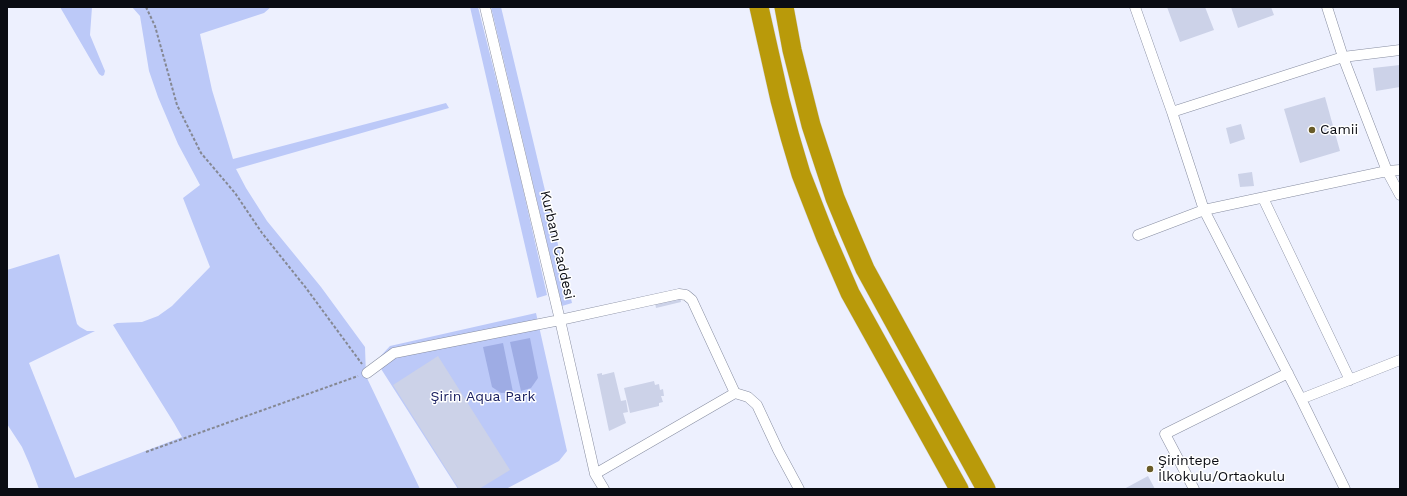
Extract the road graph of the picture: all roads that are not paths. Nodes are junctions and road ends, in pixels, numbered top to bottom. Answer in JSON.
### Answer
{"nodes":[{"id":1,"x":485,"y":7,"type":"edge"},
{"id":2,"x":759,"y":7,"type":"edge"},
{"id":3,"x":784,"y":7,"type":"edge"},
{"id":4,"x":1135,"y":7,"type":"edge"},
{"id":5,"x":1327,"y":7,"type":"edge"},
{"id":6,"x":1400,"y":50,"type":"edge"},
{"id":7,"x":1343,"y":57,"type":"junction"},
{"id":8,"x":1172,"y":112,"type":"junction"},
{"id":9,"x":1400,"y":170,"type":"edge"},
{"id":10,"x":1387,"y":171,"type":"junction"},
{"id":11,"x":1400,"y":195,"type":"edge"},
{"id":12,"x":1262,"y":198,"type":"junction"},
{"id":13,"x":1204,"y":210,"type":"junction"},
{"id":14,"x":1138,"y":235,"type":"dead end"},
{"id":15,"x":560,"y":320,"type":"junction"},
{"id":16,"x":1400,"y":360,"type":"edge"},
{"id":17,"x":368,"y":372,"type":"road end"},
{"id":18,"x":1288,"y":373,"type":"junction"},
{"id":19,"x":1350,"y":380,"type":"junction"},
{"id":20,"x":735,"y":393,"type":"junction"},
{"id":21,"x":1301,"y":399,"type":"junction"},
{"id":22,"x":595,"y":474,"type":"junction"},
{"id":23,"x":604,"y":489,"type":"edge"},
{"id":24,"x":799,"y":489,"type":"edge"},
{"id":25,"x":959,"y":489,"type":"edge"},
{"id":26,"x":986,"y":489,"type":"edge"},
{"id":27,"x":1194,"y":489,"type":"edge"},
{"id":28,"x":1345,"y":489,"type":"edge"}],
"edges":[{"from":1,"to":15,"type":"street","name":"Kurbanı Caddesi"},
{"from":2,"to":25,"type":"highway"},
{"from":3,"to":26,"type":"highway"},
{"from":4,"to":8,"type":"street"},
{"from":5,"to":7,"type":"street"},
{"from":6,"to":7,"type":"street"},
{"from":7,"to":8,"type":"street"},
{"from":7,"to":10,"type":"street"},
{"from":8,"to":13,"type":"street"},
{"from":9,"to":10,"type":"street"},
{"from":10,"to":11,"type":"street"},
{"from":10,"to":12,"type":"street"},
{"from":12,"to":13,"type":"street"},
{"from":12,"to":19,"type":"street"},
{"from":13,"to":14,"type":"street"},
{"from":13,"to":18,"type":"street"},
{"from":15,"to":17,"type":"street"},
{"from":15,"to":20,"type":"street"},
{"from":15,"to":22,"type":"street","name":"Kurbanı Caddesi"},
{"from":16,"to":19,"type":"street"},
{"from":18,"to":21,"type":"street"},
{"from":18,"to":27,"type":"street"},
{"from":19,"to":21,"type":"street"},
{"from":20,"to":22,"type":"street"},
{"from":20,"to":24,"type":"street"},
{"from":21,"to":28,"type":"street"},
{"from":22,"to":23,"type":"street","name":"Kurbanı Caddesi"}]}
